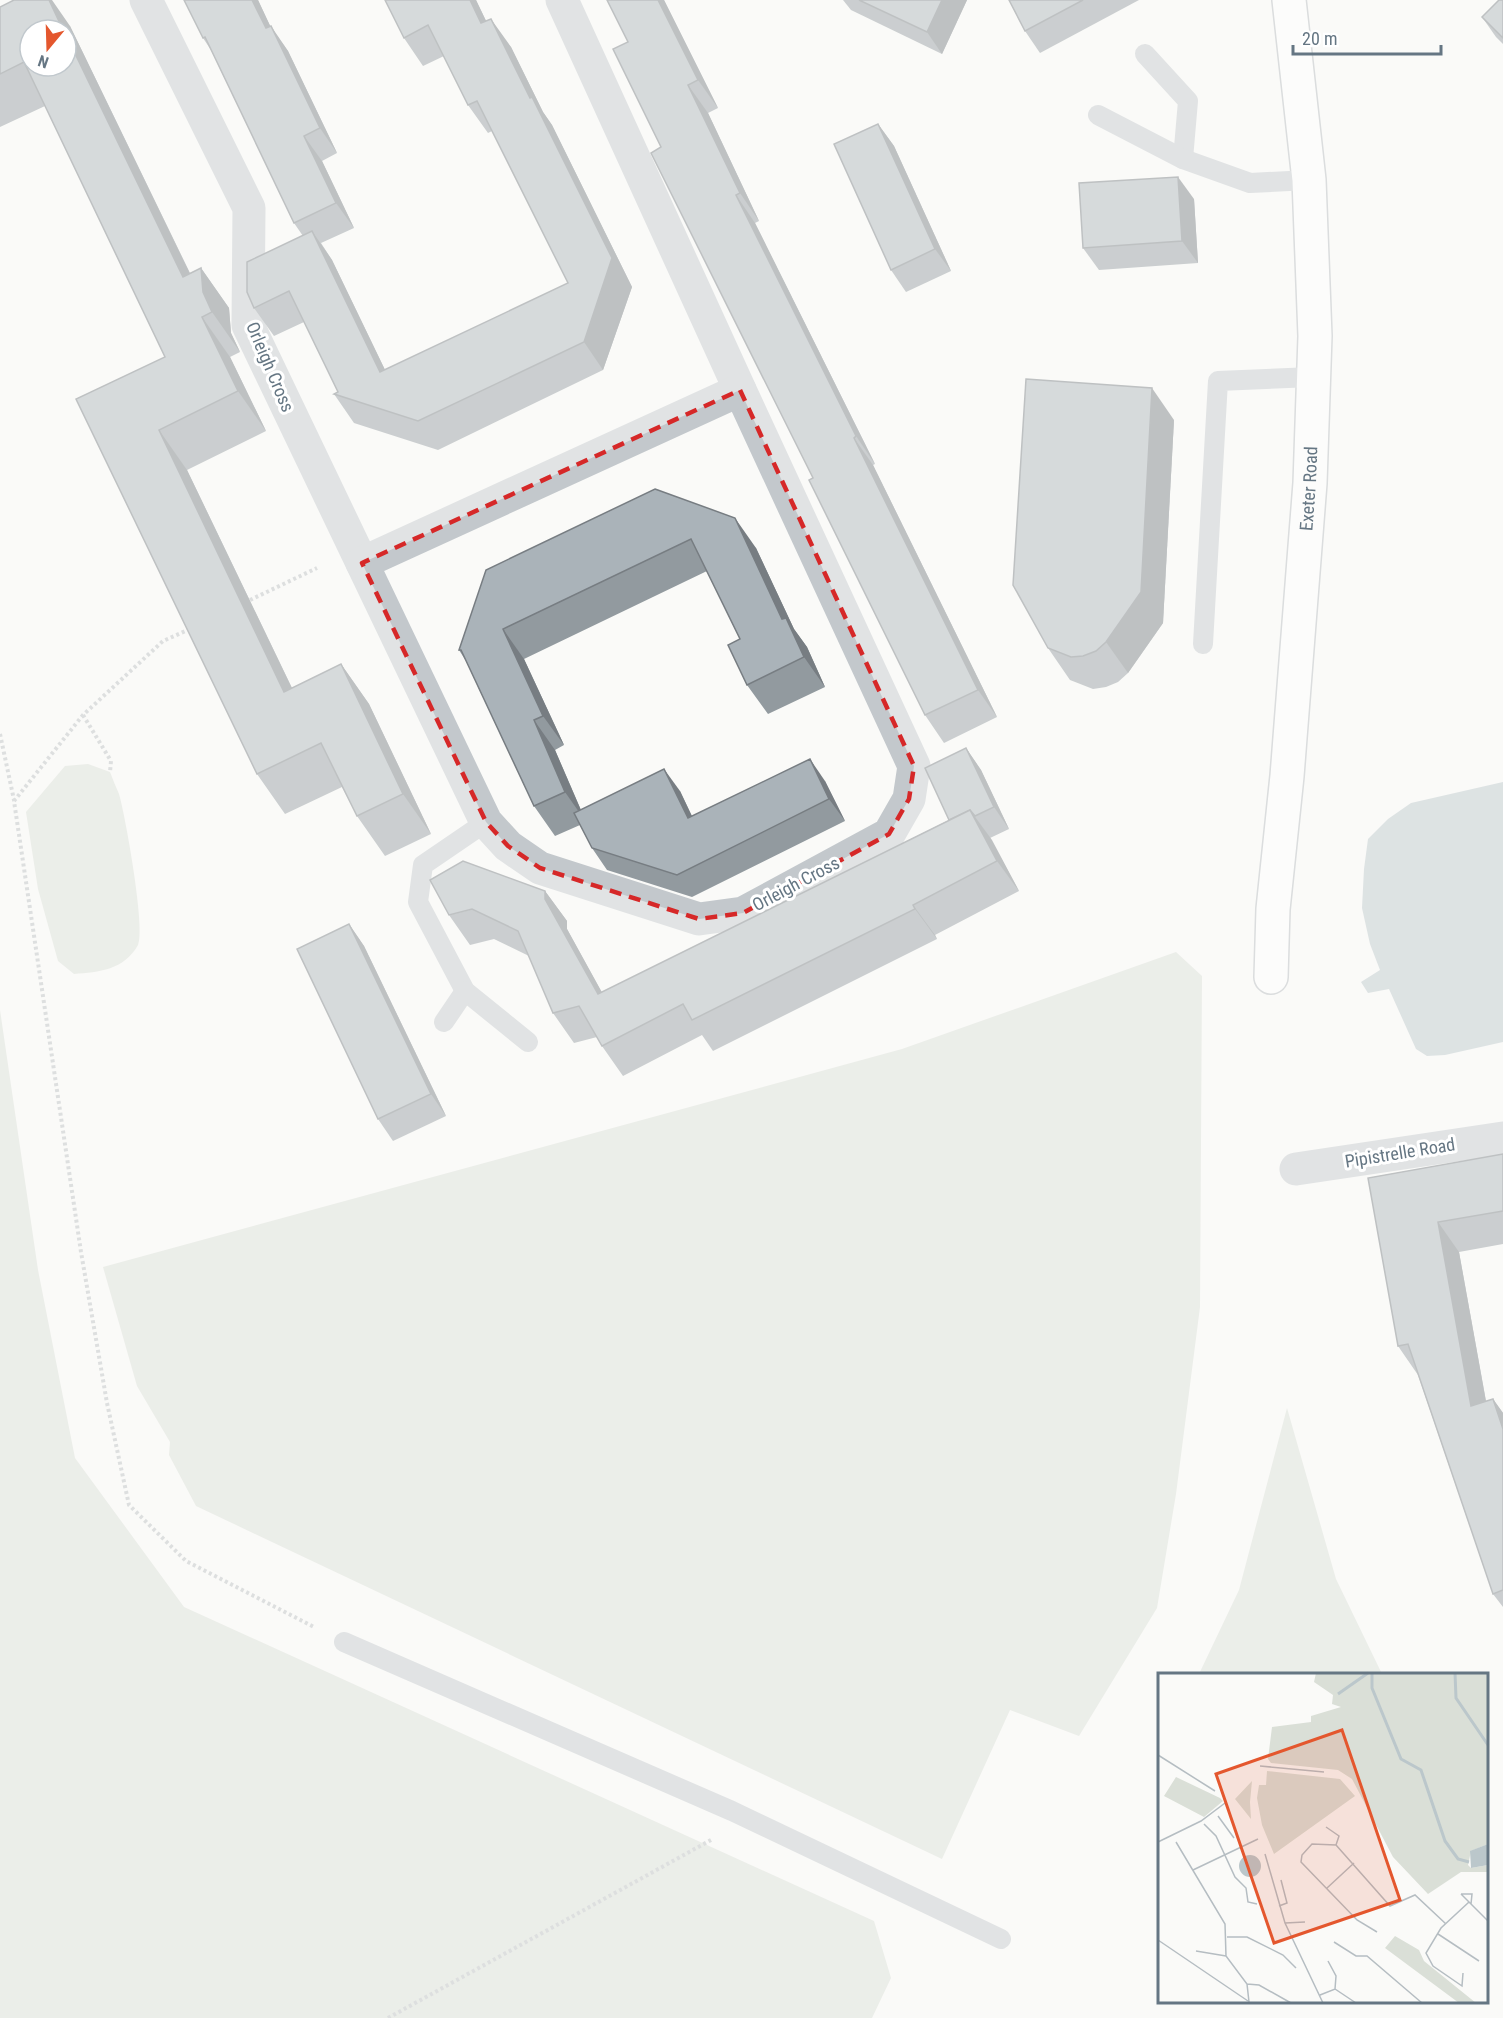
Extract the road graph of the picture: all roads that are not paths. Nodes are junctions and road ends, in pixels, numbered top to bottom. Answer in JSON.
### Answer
{"nodes":[{"id":1,"x":146,"y":0,"type":"edge"},
{"id":2,"x":562,"y":0,"type":"edge"},
{"id":3,"x":1289,"y":0,"type":"edge"},
{"id":4,"x":1145,"y":54,"type":"dead end"},
{"id":5,"x":1098,"y":115,"type":"dead end"},
{"id":6,"x":1184,"y":159,"type":"junction"},
{"id":7,"x":1309,"y":180,"type":"junction"},
{"id":8,"x":1313,"y":377,"type":"junction"},
{"id":9,"x":740,"y":390,"type":"junction"},
{"id":10,"x":358,"y":556,"type":"junction"},
{"id":11,"x":1203,"y":644,"type":"dead end"},
{"id":12,"x":486,"y":822,"type":"junction"},
{"id":13,"x":1270,"y":977,"type":"dead end"},
{"id":14,"x":465,"y":991,"type":"junction"},
{"id":15,"x":444,"y":1022,"type":"dead end"},
{"id":16,"x":528,"y":1042,"type":"dead end"},
{"id":17,"x":1503,"y":1138,"type":"edge"},
{"id":18,"x":1296,"y":1169,"type":"dead end"},
{"id":19,"x":344,"y":1642,"type":"road end"},
{"id":20,"x":1001,"y":1939,"type":"dead end"}],
"edges":[{"from":1,"to":10,"type":"street","name":"Orleigh Cross"},
{"from":2,"to":9,"type":"street","name":"Orleigh Cross"},
{"from":3,"to":7,"type":"main road","name":"Exeter Road"},
{"from":4,"to":6,"type":"lane"},
{"from":5,"to":6,"type":"lane"},
{"from":6,"to":7,"type":"lane"},
{"from":7,"to":8,"type":"main road","name":"Exeter Road"},
{"from":8,"to":11,"type":"lane"},
{"from":8,"to":13,"type":"main road","name":"Exeter Road"},
{"from":9,"to":10,"type":"street"},
{"from":9,"to":12,"type":"street","name":"Orleigh Cross"},
{"from":10,"to":12,"type":"street","name":"Orleigh Cross"},
{"from":12,"to":14,"type":"lane"},
{"from":14,"to":15,"type":"lane"},
{"from":14,"to":16,"type":"lane"},
{"from":17,"to":18,"type":"street","name":"Pipistrelle Road"},
{"from":19,"to":20,"type":"lane"}]}
